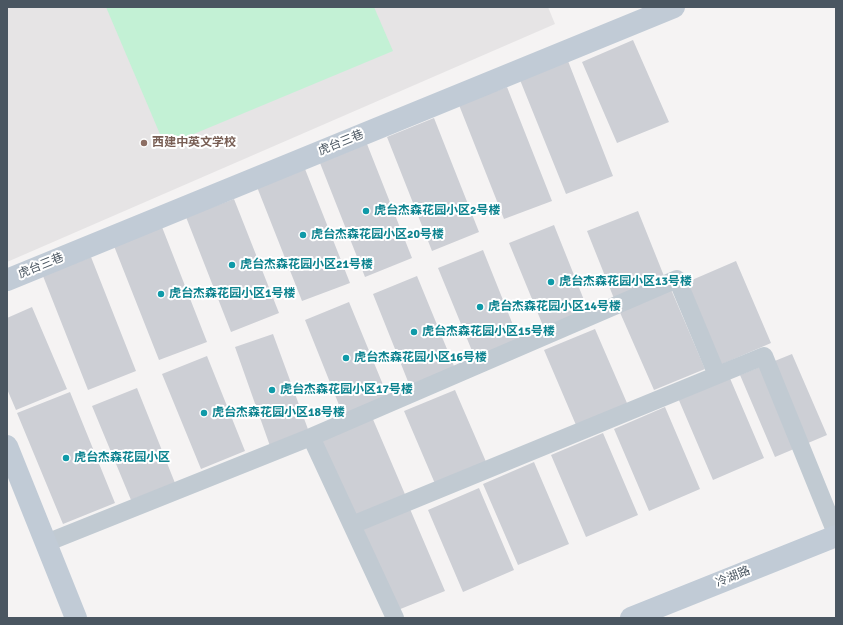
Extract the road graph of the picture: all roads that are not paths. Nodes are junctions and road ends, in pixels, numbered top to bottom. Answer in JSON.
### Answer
{"nodes":[{"id":1,"x":674,"y":7,"type":"edge"},
{"id":2,"x":7,"y":280,"type":"edge"},
{"id":3,"x":717,"y":375,"type":"junction"},
{"id":4,"x":311,"y":437,"type":"junction"},
{"id":5,"x":7,"y":446,"type":"edge"},
{"id":6,"x":352,"y":525,"type":"junction"},
{"id":7,"x":836,"y":534,"type":"edge"},
{"id":8,"x":46,"y":543,"type":"junction"},
{"id":9,"x":76,"y":618,"type":"edge"},
{"id":10,"x":394,"y":618,"type":"edge"},
{"id":11,"x":630,"y":618,"type":"edge"}],
"edges":[{"from":1,"to":2,"type":"street","name":"虎台三巷"},
{"from":3,"to":4,"type":"street"},
{"from":3,"to":6,"type":"street"},
{"from":3,"to":7,"type":"street"},
{"from":4,"to":6,"type":"street"},
{"from":4,"to":8,"type":"street"},
{"from":5,"to":8,"type":"street"},
{"from":6,"to":10,"type":"street"},
{"from":7,"to":11,"type":"street","name":"冷湖路"},
{"from":8,"to":9,"type":"street"}]}
